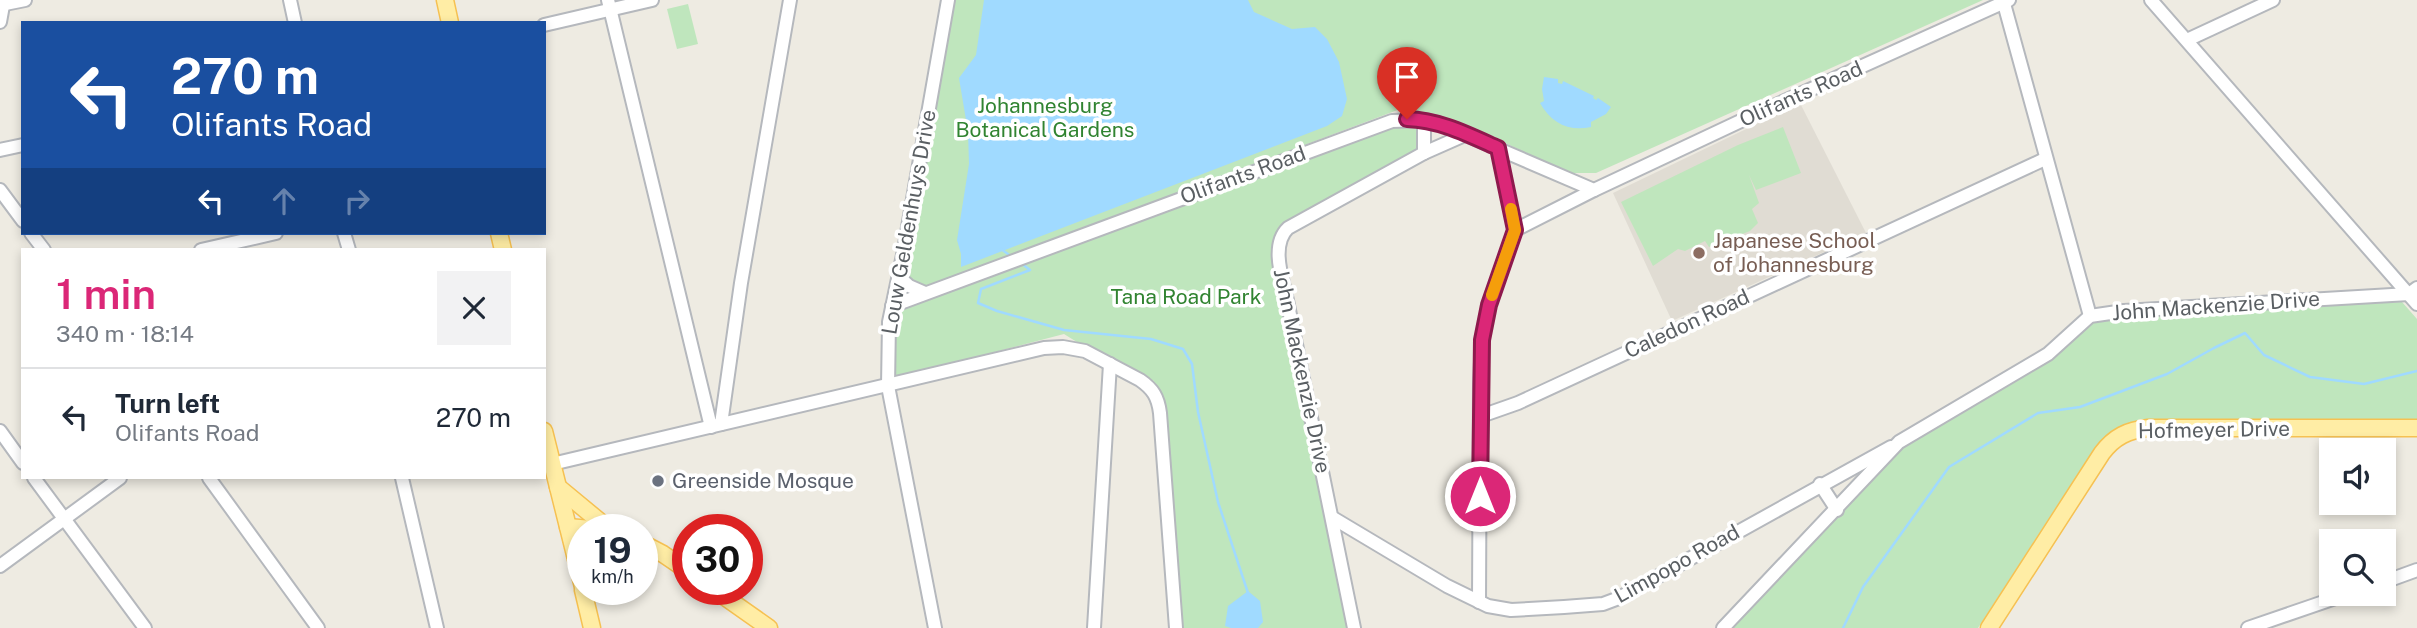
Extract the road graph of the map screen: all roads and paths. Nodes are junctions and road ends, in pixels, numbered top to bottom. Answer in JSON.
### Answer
{"nodes":[{"id":1,"x":25,"y":0,"type":"edge"},
{"id":2,"x":290,"y":0,"type":"edge"},
{"id":3,"x":445,"y":0,"type":"edge"},
{"id":4,"x":652,"y":0,"type":"edge"},
{"id":5,"x":790,"y":0,"type":"edge"},
{"id":6,"x":948,"y":0,"type":"edge"},
{"id":7,"x":2151,"y":0,"type":"edge"},
{"id":8,"x":2273,"y":0,"type":"edge"},
{"id":9,"x":2005,"y":1,"type":"edge"},
{"id":10,"x":5,"y":2,"type":"edge"},
{"id":11,"x":610,"y":5,"type":"edge"},
{"id":12,"x":295,"y":21,"type":"edge"},
{"id":13,"x":450,"y":21,"type":"edge"},
{"id":14,"x":0,"y":22,"type":"edge"},
{"id":15,"x":546,"y":24,"type":"edge"},
{"id":16,"x":2187,"y":40,"type":"junction"},
{"id":17,"x":1424,"y":120,"type":"junction"},
{"id":18,"x":1467,"y":134,"type":"junction"},
{"id":19,"x":21,"y":145,"type":"edge"},
{"id":20,"x":1498,"y":148,"type":"junction"},
{"id":21,"x":0,"y":150,"type":"edge"},
{"id":22,"x":1424,"y":153,"type":"junction"},
{"id":23,"x":2045,"y":159,"type":"junction"},
{"id":24,"x":0,"y":190,"type":"edge"},
{"id":25,"x":1594,"y":190,"type":"junction"},
{"id":26,"x":21,"y":218,"type":"edge"},
{"id":27,"x":1515,"y":230,"type":"junction"},
{"id":28,"x":267,"y":235,"type":"edge"},
{"id":29,"x":210,"y":248,"type":"edge"},
{"id":30,"x":899,"y":277,"type":"junction"},
{"id":31,"x":925,"y":293,"type":"junction"},
{"id":32,"x":2414,"y":295,"type":"edge"},
{"id":33,"x":892,"y":306,"type":"junction"},
{"id":34,"x":2090,"y":316,"type":"junction"},
{"id":35,"x":1110,"y":365,"type":"junction"},
{"id":36,"x":888,"y":386,"type":"junction"},
{"id":37,"x":1480,"y":416,"type":"junction"},
{"id":38,"x":716,"y":426,"type":"junction"},
{"id":39,"x":2417,"y":428,"type":"edge"},
{"id":40,"x":0,"y":431,"type":"edge"},
{"id":41,"x":546,"y":439,"type":"edge"},
{"id":42,"x":1899,"y":442,"type":"junction"},
{"id":43,"x":21,"y":460,"type":"edge"},
{"id":44,"x":552,"y":464,"type":"junction"},
{"id":45,"x":35,"y":479,"type":"edge"},
{"id":46,"x":119,"y":479,"type":"edge"},
{"id":47,"x":210,"y":479,"type":"edge"},
{"id":48,"x":402,"y":479,"type":"edge"},
{"id":49,"x":1820,"y":484,"type":"junction"},
{"id":50,"x":558,"y":487,"type":"junction"},
{"id":51,"x":1837,"y":510,"type":"junction"},
{"id":52,"x":591,"y":514,"type":"edge"},
{"id":53,"x":1333,"y":518,"type":"junction"},
{"id":54,"x":64,"y":520,"type":"junction"},
{"id":55,"x":567,"y":523,"type":"edge"},
{"id":56,"x":0,"y":566,"type":"edge"},
{"id":57,"x":2417,"y":570,"type":"edge"},
{"id":58,"x":2396,"y":578,"type":"edge"},
{"id":59,"x":1479,"y":602,"type":"junction"},
{"id":60,"x":2319,"y":604,"type":"edge"},
{"id":61,"x":587,"y":605,"type":"edge"},
{"id":62,"x":736,"y":605,"type":"edge"},
{"id":63,"x":145,"y":628,"type":"edge"},
{"id":64,"x":318,"y":628,"type":"edge"},
{"id":65,"x":437,"y":628,"type":"edge"},
{"id":66,"x":592,"y":628,"type":"edge"},
{"id":67,"x":769,"y":628,"type":"edge"},
{"id":68,"x":935,"y":628,"type":"edge"},
{"id":69,"x":1094,"y":628,"type":"edge"},
{"id":70,"x":1176,"y":628,"type":"edge"},
{"id":71,"x":1354,"y":628,"type":"edge"},
{"id":72,"x":1723,"y":628,"type":"edge"},
{"id":73,"x":1989,"y":628,"type":"edge"},
{"id":74,"x":2248,"y":628,"type":"edge"}],
"edges":[{"from":1,"to":10,"type":"street"},
{"from":2,"to":12,"type":"street"},
{"from":3,"to":13,"type":"main road"},
{"from":4,"to":11,"type":"street"},
{"from":5,"to":38,"type":"street"},
{"from":6,"to":30,"type":"street","name":"Louw Geldenhuys Drive"},
{"from":7,"to":16,"type":"street"},
{"from":8,"to":16,"type":"street"},
{"from":9,"to":23,"type":"street"},
{"from":9,"to":25,"type":"street","name":"Olifants Road"},
{"from":10,"to":14,"type":"street"},
{"from":11,"to":15,"type":"street"},
{"from":11,"to":38,"type":"street"},
{"from":16,"to":32,"type":"street"},
{"from":17,"to":18,"type":"street","name":"Olifants Road"},
{"from":17,"to":22,"type":"street"},
{"from":17,"to":31,"type":"street","name":"Olifants Road"},
{"from":18,"to":20,"type":"street","name":"Olifants Road"},
{"from":18,"to":22,"type":"street","name":"John Mackenzie Drive"},
{"from":19,"to":21,"type":"street"},
{"from":20,"to":25,"type":"street","name":"Olifants Road"},
{"from":20,"to":27,"type":"street"},
{"from":22,"to":53,"type":"street","name":"John Mackenzie Drive"},
{"from":23,"to":34,"type":"street"},
{"from":23,"to":37,"type":"street","name":"Caledon Road"},
{"from":24,"to":26,"type":"street"},
{"from":25,"to":27,"type":"street","name":"Olifants Road"},
{"from":27,"to":37,"type":"street"},
{"from":28,"to":29,"type":"street"},
{"from":30,"to":31,"type":"street"},
{"from":30,"to":33,"type":"street","name":"Louw Geldenhuys Drive"},
{"from":31,"to":33,"type":"street","name":"Olifants Road"},
{"from":32,"to":34,"type":"street","name":"John Mackenzie Drive"},
{"from":33,"to":36,"type":"street","name":"Louw Geldenhuys Drive"},
{"from":34,"to":42,"type":"street","name":"John Mackenzie Drive"},
{"from":35,"to":36,"type":"street"},
{"from":35,"to":69,"type":"street"},
{"from":35,"to":70,"type":"street"},
{"from":36,"to":38,"type":"street"},
{"from":36,"to":68,"type":"street","name":"Louw Geldenhuys Drive"},
{"from":37,"to":59,"type":"street"},
{"from":38,"to":44,"type":"street"},
{"from":39,"to":73,"type":"main road","name":"Hofmeyer Drive"},
{"from":40,"to":43,"type":"street"},
{"from":41,"to":44,"type":"main road"},
{"from":42,"to":49,"type":"street","name":"Limpopo Road"},
{"from":42,"to":51,"type":"street","name":"John Mackenzie Drive"},
{"from":44,"to":50,"type":"main road"},
{"from":45,"to":54,"type":"street"},
{"from":46,"to":54,"type":"street"},
{"from":47,"to":64,"type":"street"},
{"from":48,"to":65,"type":"street"},
{"from":49,"to":51,"type":"street"},
{"from":49,"to":59,"type":"street","name":"Limpopo Road"},
{"from":50,"to":52,"type":"main road"},
{"from":50,"to":55,"type":"main road"},
{"from":51,"to":72,"type":"street","name":"John Mackenzie Drive"},
{"from":53,"to":59,"type":"street","name":"Limpopo Road"},
{"from":53,"to":71,"type":"street","name":"John Mackenzie Drive"},
{"from":54,"to":56,"type":"street"},
{"from":54,"to":63,"type":"street"},
{"from":57,"to":58,"type":"street"},
{"from":60,"to":74,"type":"street"},
{"from":61,"to":66,"type":"main road"},
{"from":62,"to":67,"type":"main road"}]}
